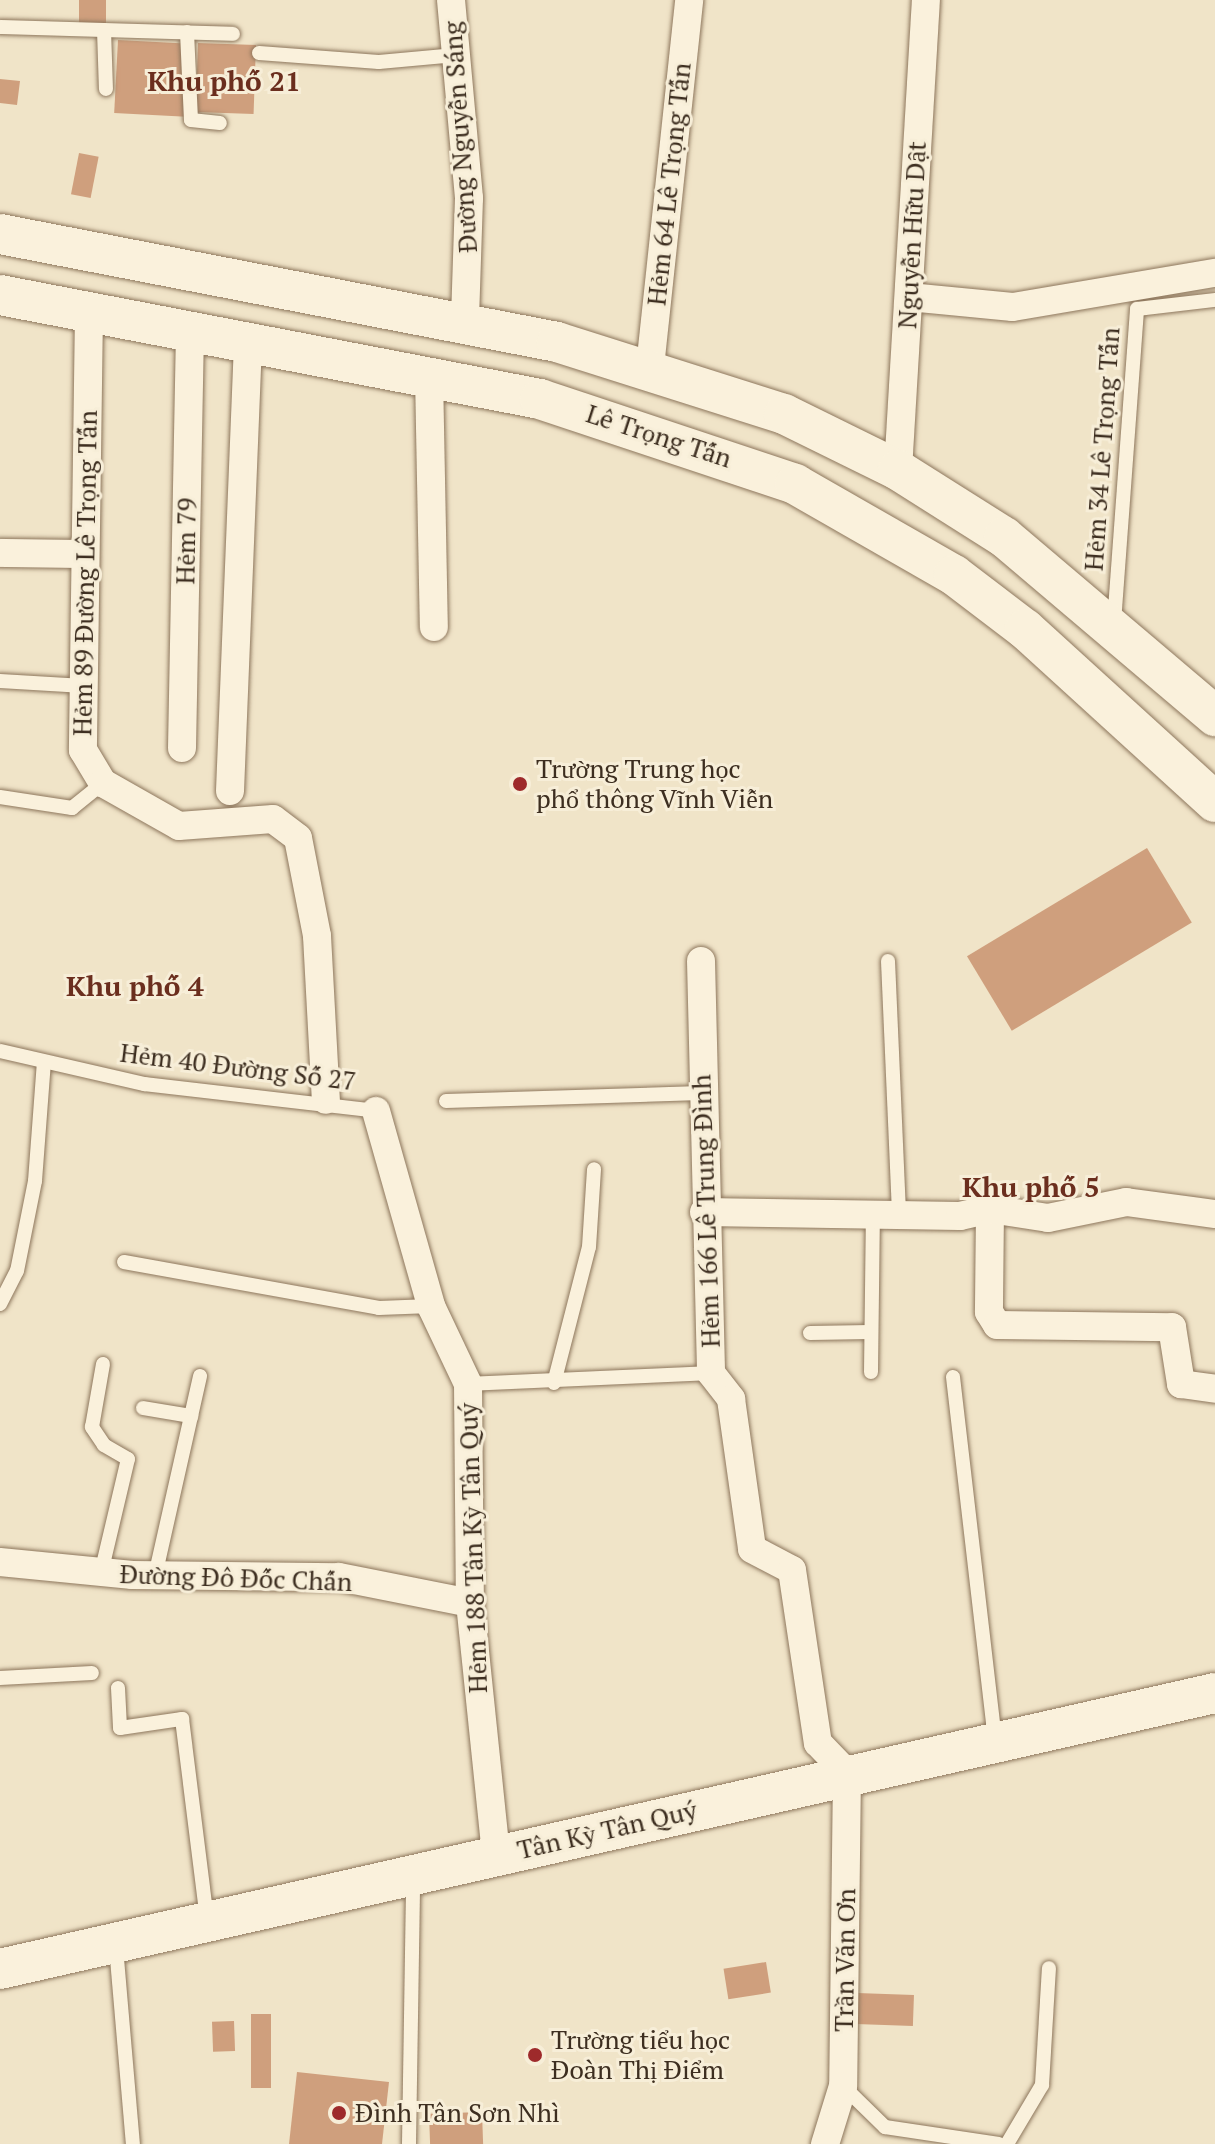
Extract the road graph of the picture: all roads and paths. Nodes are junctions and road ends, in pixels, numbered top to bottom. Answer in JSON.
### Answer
{"nodes":[{"id":1,"x":451,"y":0,"type":"edge"},
{"id":2,"x":689,"y":0,"type":"edge"},
{"id":3,"x":926,"y":0,"type":"edge"},
{"id":4,"x":0,"y":27,"type":"edge"},
{"id":5,"x":104,"y":30,"type":"junction"},
{"id":6,"x":187,"y":32,"type":"junction"},
{"id":7,"x":233,"y":34,"type":"dead end"},
{"id":8,"x":259,"y":53,"type":"dead end"},
{"id":9,"x":456,"y":55,"type":"junction"},
{"id":10,"x":106,"y":89,"type":"dead end"},
{"id":11,"x":220,"y":123,"type":"dead end"},
{"id":12,"x":0,"y":234,"type":"edge"},
{"id":13,"x":1215,"y":273,"type":"edge"},
{"id":14,"x":0,"y":295,"type":"edge"},
{"id":15,"x":909,"y":297,"type":"junction"},
{"id":16,"x":1215,"y":300,"type":"edge"},
{"id":17,"x":89,"y":312,"type":"junction"},
{"id":18,"x":465,"y":321,"type":"junction"},
{"id":19,"x":190,"y":334,"type":"junction"},
{"id":20,"x":248,"y":344,"type":"junction"},
{"id":21,"x":650,"y":367,"type":"junction"},
{"id":22,"x":429,"y":375,"type":"junction"},
{"id":23,"x":898,"y":470,"type":"junction"},
{"id":24,"x":0,"y":553,"type":"edge"},
{"id":25,"x":85,"y":554,"type":"junction"},
{"id":26,"x":1114,"y":623,"type":"junction"},
{"id":27,"x":434,"y":627,"type":"dead end"},
{"id":28,"x":0,"y":681,"type":"edge"},
{"id":29,"x":84,"y":686,"type":"junction"},
{"id":30,"x":1215,"y":716,"type":"edge"},
{"id":31,"x":182,"y":748,"type":"dead end"},
{"id":32,"x":103,"y":783,"type":"junction"},
{"id":33,"x":230,"y":791,"type":"dead end"},
{"id":34,"x":0,"y":797,"type":"edge"},
{"id":35,"x":1215,"y":802,"type":"edge"},
{"id":36,"x":701,"y":961,"type":"dead end"},
{"id":37,"x":888,"y":961,"type":"dead end"},
{"id":38,"x":0,"y":1051,"type":"edge"},
{"id":39,"x":44,"y":1062,"type":"junction"},
{"id":40,"x":701,"y":1093,"type":"junction"},
{"id":41,"x":326,"y":1100,"type":"junction"},
{"id":42,"x":446,"y":1101,"type":"dead end"},
{"id":43,"x":376,"y":1111,"type":"joint"},
{"id":44,"x":594,"y":1169,"type":"dead end"},
{"id":45,"x":990,"y":1209,"type":"junction"},
{"id":46,"x":704,"y":1212,"type":"junction"},
{"id":47,"x":1215,"y":1214,"type":"edge"},
{"id":48,"x":886,"y":1215,"type":"junction"},
{"id":49,"x":124,"y":1262,"type":"dead end"},
{"id":50,"x":0,"y":1304,"type":"edge"},
{"id":51,"x":431,"y":1306,"type":"junction"},
{"id":52,"x":870,"y":1332,"type":"junction"},
{"id":53,"x":810,"y":1333,"type":"dead end"},
{"id":54,"x":103,"y":1364,"type":"dead end"},
{"id":55,"x":871,"y":1372,"type":"dead end"},
{"id":56,"x":711,"y":1373,"type":"junction"},
{"id":57,"x":200,"y":1376,"type":"dead end"},
{"id":58,"x":953,"y":1377,"type":"dead end"},
{"id":59,"x":554,"y":1383,"type":"junction"},
{"id":60,"x":468,"y":1384,"type":"junction"},
{"id":61,"x":1215,"y":1389,"type":"edge"},
{"id":62,"x":143,"y":1408,"type":"dead end"},
{"id":63,"x":191,"y":1416,"type":"junction"},
{"id":64,"x":0,"y":1562,"type":"edge"},
{"id":65,"x":101,"y":1573,"type":"junction"},
{"id":66,"x":155,"y":1576,"type":"junction"},
{"id":67,"x":470,"y":1603,"type":"junction"},
{"id":68,"x":92,"y":1673,"type":"dead end"},
{"id":69,"x":0,"y":1678,"type":"edge"},
{"id":70,"x":118,"y":1688,"type":"dead end"},
{"id":71,"x":1215,"y":1693,"type":"edge"},
{"id":72,"x":995,"y":1740,"type":"junction"},
{"id":73,"x":847,"y":1773,"type":"junction"},
{"id":74,"x":496,"y":1856,"type":"junction"},
{"id":75,"x":413,"y":1874,"type":"junction"},
{"id":76,"x":207,"y":1925,"type":"junction"},
{"id":77,"x":116,"y":1947,"type":"junction"},
{"id":78,"x":1049,"y":1968,"type":"dead end"},
{"id":79,"x":0,"y":1969,"type":"edge"},
{"id":80,"x":843,"y":2086,"type":"junction"},
{"id":81,"x":133,"y":2144,"type":"edge"},
{"id":82,"x":409,"y":2144,"type":"edge"},
{"id":83,"x":825,"y":2144,"type":"edge"},
{"id":84,"x":999,"y":2144,"type":"edge"},
{"id":85,"x":1007,"y":2144,"type":"edge"}],
"edges":[{"from":1,"to":9,"type":"street","name":"Đường Nguyễn Sáng"},
{"from":2,"to":21,"type":"street","name":"Hẻm 64 Lê Trọng Tấn"},
{"from":3,"to":15,"type":"street","name":"Nguyễn Hữu Dật"},
{"from":4,"to":5,"type":"lane"},
{"from":5,"to":6,"type":"lane"},
{"from":5,"to":10,"type":"lane"},
{"from":6,"to":7,"type":"lane"},
{"from":6,"to":11,"type":"lane"},
{"from":8,"to":9,"type":"lane"},
{"from":9,"to":18,"type":"street","name":"Đường Nguyễn Sáng"},
{"from":12,"to":18,"type":"main road"},
{"from":13,"to":15,"type":"street"},
{"from":14,"to":17,"type":"main road","name":"Lê Trọng Tấn"},
{"from":15,"to":23,"type":"street","name":"Nguyễn Hữu Dật"},
{"from":16,"to":26,"type":"lane","name":"Hẻm 34 Lê Trọng Tấn"},
{"from":17,"to":19,"type":"main road","name":"Lê Trọng Tấn"},
{"from":17,"to":25,"type":"street","name":"Hẻm 89 Đường Lê Trọng Tấn"},
{"from":18,"to":21,"type":"main road"},
{"from":19,"to":20,"type":"main road","name":"Lê Trọng Tấn"},
{"from":19,"to":31,"type":"street","name":"Hẻm 79"},
{"from":20,"to":22,"type":"main road","name":"Lê Trọng Tấn"},
{"from":20,"to":33,"type":"street"},
{"from":21,"to":23,"type":"main road"},
{"from":22,"to":27,"type":"street"},
{"from":22,"to":35,"type":"main road","name":"Lê Trọng Tấn"},
{"from":23,"to":26,"type":"main road"},
{"from":24,"to":25,"type":"street"},
{"from":25,"to":29,"type":"street","name":"Hẻm 89 Đường Lê Trọng Tấn"},
{"from":26,"to":30,"type":"main road"},
{"from":28,"to":29,"type":"lane"},
{"from":29,"to":32,"type":"street","name":"Hẻm 89 Đường Lê Trọng Tấn"},
{"from":32,"to":34,"type":"lane"},
{"from":32,"to":41,"type":"street"},
{"from":36,"to":40,"type":"street","name":"Hẻm 166 Lê Trung Đình"},
{"from":37,"to":48,"type":"lane"},
{"from":38,"to":39,"type":"lane","name":"Hẻm 40 Đường Số 27"},
{"from":39,"to":41,"type":"lane","name":"Hẻm 40 Đường Số 27"},
{"from":39,"to":50,"type":"lane"},
{"from":40,"to":42,"type":"lane"},
{"from":40,"to":46,"type":"street","name":"Hẻm 166 Lê Trung Đình"},
{"from":41,"to":43,"type":"lane","name":"Hẻm 40 Đường Số 27"},
{"from":43,"to":51,"type":"street","name":"Hẻm 188 Tân Kỳ Tân Quý"},
{"from":44,"to":59,"type":"lane"},
{"from":45,"to":47,"type":"street"},
{"from":45,"to":48,"type":"street"},
{"from":45,"to":61,"type":"street"},
{"from":46,"to":48,"type":"street"},
{"from":46,"to":56,"type":"street","name":"Hẻm 166 Lê Trung Đình"},
{"from":48,"to":52,"type":"lane"},
{"from":49,"to":51,"type":"lane"},
{"from":51,"to":60,"type":"street","name":"Hẻm 188 Tân Kỳ Tân Quý"},
{"from":52,"to":53,"type":"lane"},
{"from":52,"to":55,"type":"lane"},
{"from":54,"to":65,"type":"lane"},
{"from":56,"to":59,"type":"lane"},
{"from":56,"to":73,"type":"street","name":"Hẻm 166 Lê Trung Đình"},
{"from":57,"to":63,"type":"lane"},
{"from":58,"to":72,"type":"lane"},
{"from":59,"to":60,"type":"lane"},
{"from":60,"to":67,"type":"street","name":"Hẻm 188 Tân Kỳ Tân Quý"},
{"from":62,"to":63,"type":"lane"},
{"from":63,"to":66,"type":"lane"},
{"from":64,"to":65,"type":"street","name":"Đường Đô Đốc Chấn"},
{"from":65,"to":66,"type":"street","name":"Đường Đô Đốc Chấn"},
{"from":66,"to":67,"type":"street","name":"Đường Đô Đốc Chấn"},
{"from":67,"to":74,"type":"street","name":"Hẻm 188 Tân Kỳ Tân Quý"},
{"from":68,"to":69,"type":"lane"},
{"from":70,"to":76,"type":"lane"},
{"from":71,"to":72,"type":"main road","name":"Tân Kỳ Tân Quý"},
{"from":72,"to":73,"type":"main road","name":"Tân Kỳ Tân Quý"},
{"from":73,"to":74,"type":"main road","name":"Tân Kỳ Tân Quý"},
{"from":73,"to":80,"type":"street","name":"Trần Văn Ơn"},
{"from":74,"to":75,"type":"main road","name":"Tân Kỳ Tân Quý"},
{"from":75,"to":76,"type":"main road","name":"Tân Kỳ Tân Quý"},
{"from":75,"to":82,"type":"lane"},
{"from":76,"to":77,"type":"main road","name":"Tân Kỳ Tân Quý"},
{"from":77,"to":79,"type":"main road","name":"Tân Kỳ Tân Quý"},
{"from":77,"to":81,"type":"lane"},
{"from":78,"to":85,"type":"lane"},
{"from":80,"to":83,"type":"street","name":"Trần Văn Ơn"},
{"from":80,"to":84,"type":"lane"}]}
